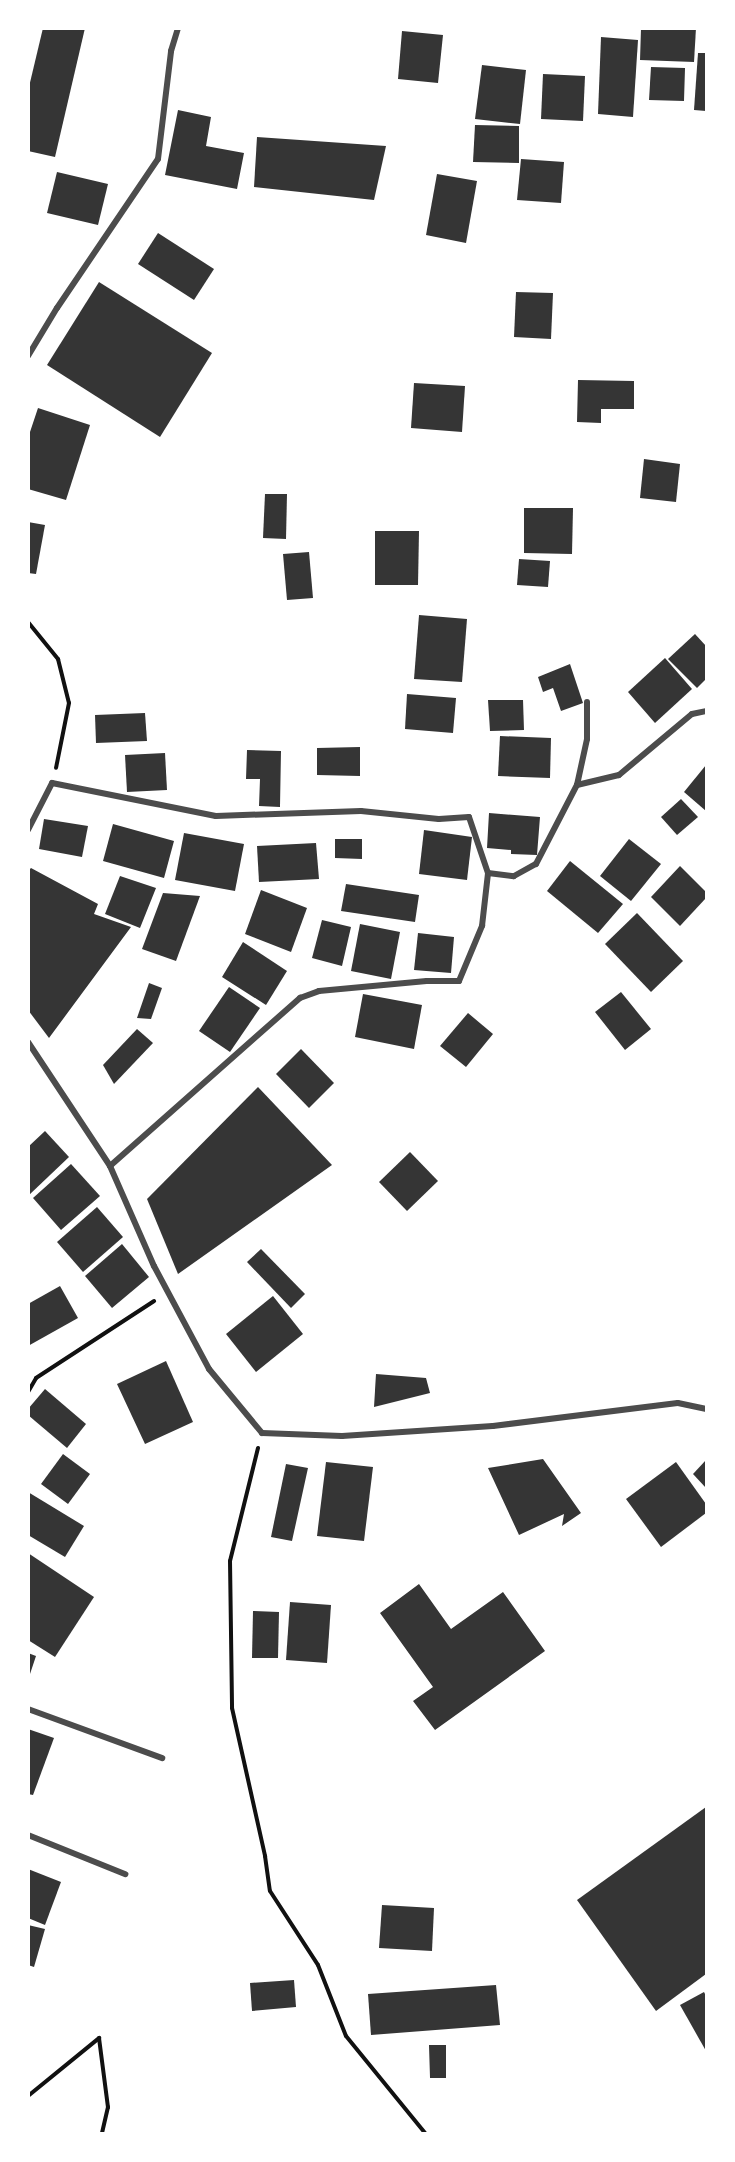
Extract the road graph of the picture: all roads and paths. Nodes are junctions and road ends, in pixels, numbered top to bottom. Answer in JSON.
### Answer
{"nodes":[{"id":1,"x":178,"y":28,"type":"edge"},
{"id":2,"x":28,"y":356,"type":"edge"},
{"id":3,"x":28,"y":622,"type":"edge"},
{"id":4,"x":587,"y":702,"type":"dead end"},
{"id":5,"x":706,"y":711,"type":"edge"},
{"id":6,"x":52,"y":783,"type":"junction"},
{"id":7,"x":577,"y":785,"type":"junction"},
{"id":8,"x":28,"y":830,"type":"edge"},
{"id":9,"x":488,"y":873,"type":"junction"},
{"id":10,"x":28,"y":1042,"type":"edge"},
{"id":11,"x":110,"y":1166,"type":"junction"},
{"id":12,"x":170,"y":1291,"type":"junction"},
{"id":13,"x":28,"y":1392,"type":"edge"},
{"id":14,"x":706,"y":1410,"type":"edge"},
{"id":15,"x":262,"y":1433,"type":"junction"},
{"id":16,"x":28,"y":1709,"type":"edge"},
{"id":17,"x":162,"y":1758,"type":"dead end"},
{"id":18,"x":28,"y":1835,"type":"edge"},
{"id":19,"x":124,"y":1874,"type":"dead end"},
{"id":20,"x":28,"y":2096,"type":"edge"},
{"id":21,"x":102,"y":2133,"type":"edge"},
{"id":22,"x":426,"y":2133,"type":"edge"}],
"edges":[{"from":1,"to":2,"type":"street"},
{"from":3,"to":6,"type":"path"},
{"from":4,"to":7,"type":"street"},
{"from":5,"to":7,"type":"street"},
{"from":6,"to":8,"type":"street"},
{"from":6,"to":9,"type":"street"},
{"from":7,"to":9,"type":"street"},
{"from":9,"to":11,"type":"street"},
{"from":10,"to":11,"type":"street"},
{"from":11,"to":12,"type":"street"},
{"from":12,"to":13,"type":"path"},
{"from":12,"to":15,"type":"street"},
{"from":14,"to":15,"type":"street"},
{"from":15,"to":22,"type":"path"},
{"from":16,"to":17,"type":"street"},
{"from":18,"to":19,"type":"street"},
{"from":20,"to":21,"type":"path"}]}
